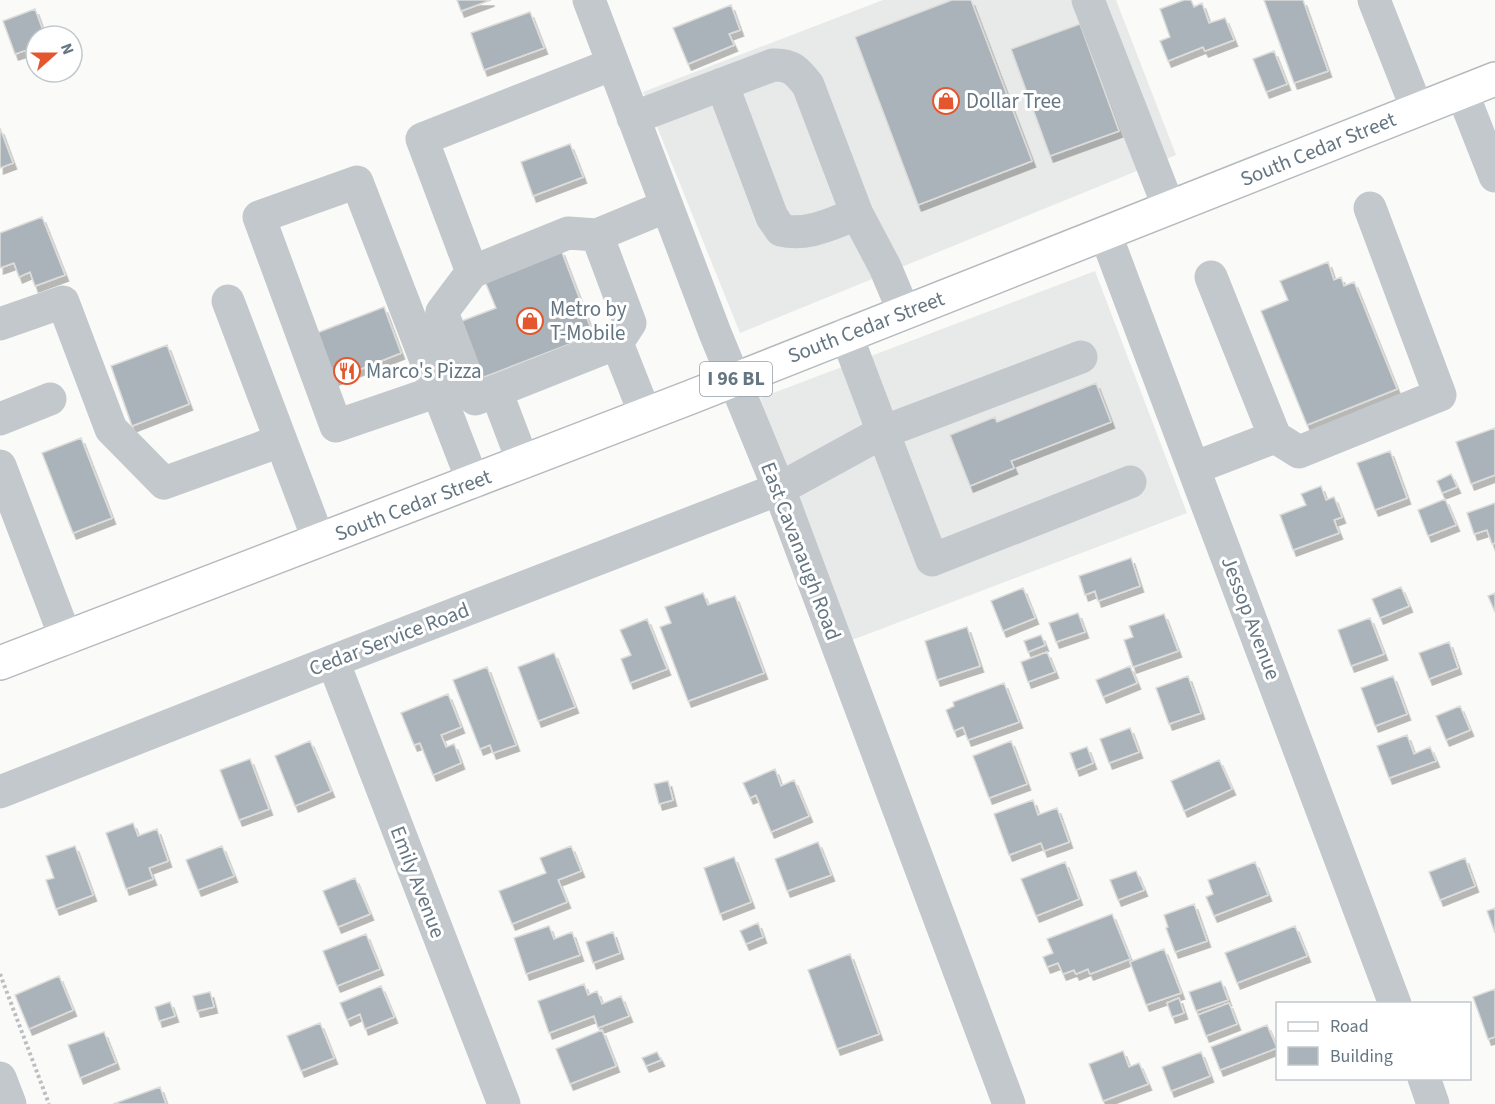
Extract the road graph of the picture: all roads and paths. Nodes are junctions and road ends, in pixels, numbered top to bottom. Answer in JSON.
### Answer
{"nodes":[{"id":1,"x":589,"y":0,"type":"edge"},
{"id":2,"x":1088,"y":0,"type":"edge"},
{"id":3,"x":1384,"y":3,"type":"edge"},
{"id":4,"x":613,"y":64,"type":"junction"},
{"id":5,"x":1495,"y":80,"type":"edge"},
{"id":6,"x":722,"y":84,"type":"junction"},
{"id":7,"x":1462,"y":92,"type":"junction"},
{"id":8,"x":1418,"y":110,"type":"junction"},
{"id":9,"x":633,"y":118,"type":"junction"},
{"id":10,"x":1495,"y":176,"type":"edge"},
{"id":11,"x":667,"y":207,"type":"junction"},
{"id":12,"x":1169,"y":208,"type":"junction"},
{"id":13,"x":1371,"y":208,"type":"dead end"},
{"id":14,"x":857,"y":214,"type":"junction"},
{"id":15,"x":1105,"y":233,"type":"junction"},
{"id":16,"x":597,"y":235,"type":"junction"},
{"id":17,"x":472,"y":272,"type":"junction"},
{"id":18,"x":1211,"y":277,"type":"dead end"},
{"id":19,"x":228,"y":301,"type":"dead end"},
{"id":20,"x":904,"y":312,"type":"junction"},
{"id":21,"x":0,"y":324,"type":"edge"},
{"id":22,"x":846,"y":334,"type":"junction"},
{"id":23,"x":617,"y":343,"type":"junction"},
{"id":24,"x":1082,"y":357,"type":"dead end"},
{"id":25,"x":734,"y":379,"type":"junction"},
{"id":26,"x":438,"y":391,"type":"junction"},
{"id":27,"x":496,"y":391,"type":"junction"},
{"id":28,"x":50,"y":399,"type":"dead end"},
{"id":29,"x":645,"y":414,"type":"junction"},
{"id":30,"x":0,"y":419,"type":"edge"},
{"id":31,"x":884,"y":432,"type":"junction"},
{"id":32,"x":1275,"y":437,"type":"junction"},
{"id":33,"x":280,"y":441,"type":"junction"},
{"id":34,"x":523,"y":462,"type":"junction"},
{"id":35,"x":0,"y":466,"type":"edge"},
{"id":36,"x":1194,"y":468,"type":"junction"},
{"id":37,"x":473,"y":482,"type":"junction"},
{"id":38,"x":1130,"y":482,"type":"dead end"},
{"id":39,"x":779,"y":489,"type":"junction"},
{"id":40,"x":319,"y":542,"type":"junction"},
{"id":41,"x":66,"y":639,"type":"junction"},
{"id":42,"x":333,"y":661,"type":"junction"},
{"id":43,"x":0,"y":663,"type":"edge"},
{"id":44,"x":0,"y":792,"type":"edge"},
{"id":45,"x":0,"y":974,"type":"edge"},
{"id":46,"x":1394,"y":1002,"type":"edge"},
{"id":47,"x":0,"y":1078,"type":"edge"},
{"id":48,"x":1425,"y":1080,"type":"edge"},
{"id":49,"x":10,"y":1104,"type":"edge"},
{"id":50,"x":49,"y":1104,"type":"edge"},
{"id":51,"x":504,"y":1104,"type":"edge"},
{"id":52,"x":1009,"y":1104,"type":"edge"},
{"id":53,"x":1433,"y":1104,"type":"edge"}],
"edges":[{"from":1,"to":4,"type":"street","name":"East Cavanaugh Road"},
{"from":2,"to":12,"type":"street"},
{"from":3,"to":8,"type":"street"},
{"from":4,"to":9,"type":"street","name":"East Cavanaugh Road"},
{"from":4,"to":17,"type":"street"},
{"from":5,"to":7,"type":"main road","name":"South Cedar Street","number":"I 96 BL"},
{"from":6,"to":9,"type":"street"},
{"from":6,"to":14,"type":"street"},
{"from":6,"to":14,"type":"street"},
{"from":7,"to":8,"type":"main road","name":"South Cedar Street","number":"I 96 BL"},
{"from":7,"to":10,"type":"street"},
{"from":8,"to":12,"type":"main road","name":"South Cedar Street","number":"I 96 BL"},
{"from":9,"to":11,"type":"street","name":"East Cavanaugh Road"},
{"from":11,"to":16,"type":"street"},
{"from":11,"to":25,"type":"street","name":"East Cavanaugh Road"},
{"from":12,"to":15,"type":"main road","name":"South Cedar Street","number":"I 96 BL"},
{"from":13,"to":32,"type":"street"},
{"from":14,"to":20,"type":"street"},
{"from":15,"to":20,"type":"main road","name":"South Cedar Street","number":"I 96 BL"},
{"from":15,"to":36,"type":"street","name":"Jessop Avenue"},
{"from":16,"to":17,"type":"street"},
{"from":16,"to":23,"type":"street"},
{"from":17,"to":27,"type":"street"},
{"from":18,"to":32,"type":"street"},
{"from":19,"to":33,"type":"street"},
{"from":20,"to":22,"type":"main road","name":"South Cedar Street","number":"I 96 BL"},
{"from":21,"to":33,"type":"street"},
{"from":22,"to":25,"type":"main road","name":"South Cedar Street","number":"I 96 BL"},
{"from":22,"to":31,"type":"street"},
{"from":23,"to":27,"type":"street"},
{"from":23,"to":29,"type":"street"},
{"from":24,"to":31,"type":"street","name":"Cedar Service Road"},
{"from":25,"to":29,"type":"main road","name":"South Cedar Street","number":"I 96 BL"},
{"from":25,"to":39,"type":"street","name":"East Cavanaugh Road"},
{"from":26,"to":26,"type":"street"},
{"from":26,"to":37,"type":"street"},
{"from":27,"to":34,"type":"street"},
{"from":28,"to":30,"type":"street"},
{"from":29,"to":34,"type":"main road","name":"South Cedar Street","number":"I 96 BL"},
{"from":31,"to":38,"type":"street"},
{"from":31,"to":39,"type":"street","name":"Cedar Service Road"},
{"from":32,"to":36,"type":"street"},
{"from":33,"to":40,"type":"street"},
{"from":34,"to":37,"type":"main road","name":"South Cedar Street","number":"I 96 BL"},
{"from":35,"to":41,"type":"street"},
{"from":36,"to":46,"type":"street","name":"Jessop Avenue"},
{"from":37,"to":40,"type":"main road","name":"South Cedar Street","number":"I 96 BL"},
{"from":39,"to":42,"type":"street","name":"Cedar Service Road"},
{"from":39,"to":52,"type":"street","name":"East Cavanaugh Road"},
{"from":40,"to":41,"type":"main road","name":"South Cedar Street","number":"I 96 BL"},
{"from":41,"to":43,"type":"main road","name":"South Cedar Street","number":"I 96 BL"},
{"from":42,"to":44,"type":"street","name":"Cedar Service Road"},
{"from":42,"to":51,"type":"street","name":"Emily Avenue"},
{"from":45,"to":50,"type":"path"},
{"from":47,"to":49,"type":"street"},
{"from":48,"to":53,"type":"street"}]}
